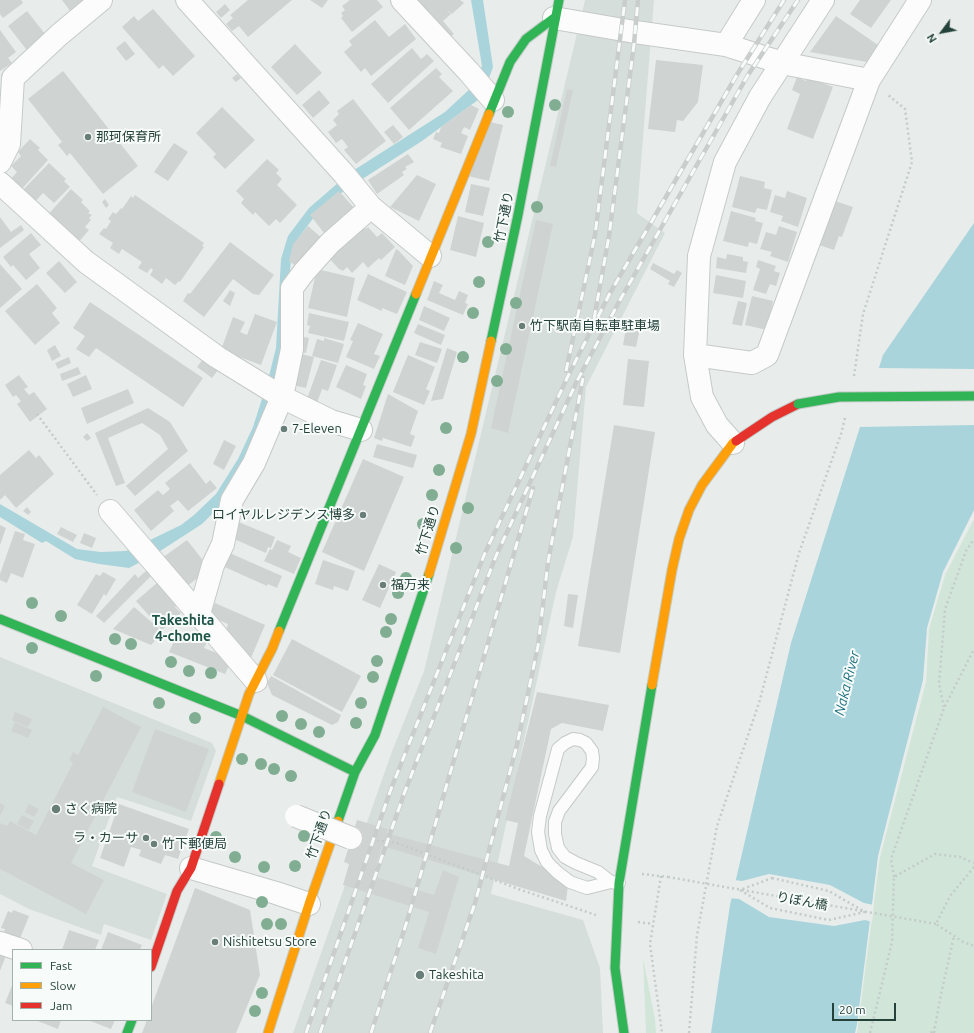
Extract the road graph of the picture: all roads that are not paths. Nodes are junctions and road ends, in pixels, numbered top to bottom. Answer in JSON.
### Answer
{"nodes":[{"id":1,"x":101,"y":0,"type":"edge"},
{"id":2,"x":187,"y":0,"type":"edge"},
{"id":3,"x":402,"y":0,"type":"edge"},
{"id":4,"x":754,"y":0,"type":"edge"},
{"id":5,"x":823,"y":0,"type":"edge"},
{"id":6,"x":920,"y":0,"type":"edge"},
{"id":7,"x":557,"y":9,"type":"edge"},
{"id":8,"x":726,"y":45,"type":"junction"},
{"id":9,"x":782,"y":63,"type":"junction"},
{"id":10,"x":869,"y":80,"type":"junction"},
{"id":11,"x":489,"y":95,"type":"junction"},
{"id":12,"x":0,"y":162,"type":"edge"},
{"id":13,"x":0,"y":183,"type":"edge"},
{"id":14,"x":371,"y":207,"type":"junction"},
{"id":15,"x":430,"y":256,"type":"junction"},
{"id":16,"x":695,"y":355,"type":"junction"},
{"id":17,"x":974,"y":396,"type":"edge"},
{"id":18,"x":282,"y":397,"type":"junction"},
{"id":19,"x":361,"y":430,"type":"junction"},
{"id":20,"x":733,"y":443,"type":"junction"},
{"id":21,"x":110,"y":511,"type":"road end"},
{"id":22,"x":199,"y":614,"type":"junction"},
{"id":23,"x":0,"y":620,"type":"edge"},
{"id":24,"x":256,"y":681,"type":"junction"},
{"id":25,"x":242,"y":716,"type":"junction"},
{"id":26,"x":355,"y":772,"type":"junction"},
{"id":27,"x":296,"y":816,"type":"dead end"},
{"id":28,"x":351,"y":838,"type":"road end"},
{"id":29,"x":191,"y":868,"type":"junction"},
{"id":30,"x":615,"y":883,"type":"junction"},
{"id":31,"x":309,"y":904,"type":"junction"},
{"id":32,"x":0,"y":943,"type":"edge"},
{"id":33,"x":18,"y":949,"type":"edge"},
{"id":34,"x":152,"y":963,"type":"edge"},
{"id":35,"x":132,"y":1021,"type":"edge"},
{"id":36,"x":127,"y":1033,"type":"edge"},
{"id":37,"x":268,"y":1033,"type":"edge"},
{"id":38,"x":624,"y":1033,"type":"edge"}],
"edges":[{"from":1,"to":12,"type":"street"},
{"from":2,"to":14,"type":"street"},
{"from":3,"to":11,"type":"street"},
{"from":4,"to":8,"type":"street"},
{"from":5,"to":9,"type":"street"},
{"from":6,"to":10,"type":"street"},
{"from":7,"to":8,"type":"street"},
{"from":7,"to":11,"type":"main road"},
{"from":7,"to":26,"type":"main road","name":"竹下通り"},
{"from":8,"to":9,"type":"street"},
{"from":9,"to":10,"type":"street"},
{"from":9,"to":16,"type":"street"},
{"from":10,"to":16,"type":"street"},
{"from":11,"to":15,"type":"main road"},
{"from":13,"to":18,"type":"street"},
{"from":14,"to":15,"type":"street"},
{"from":14,"to":18,"type":"street"},
{"from":15,"to":19,"type":"main road"},
{"from":16,"to":20,"type":"street"},
{"from":17,"to":20,"type":"main road","bridge":true},
{"from":18,"to":19,"type":"street"},
{"from":18,"to":22,"type":"street"},
{"from":19,"to":24,"type":"main road"},
{"from":20,"to":30,"type":"main road"},
{"from":21,"to":22,"type":"street"},
{"from":22,"to":24,"type":"street"},
{"from":23,"to":25,"type":"main road"},
{"from":24,"to":25,"type":"main road"},
{"from":25,"to":26,"type":"main road"},
{"from":25,"to":29,"type":"main road"},
{"from":26,"to":31,"type":"main road","name":"竹下通り"},
{"from":27,"to":28,"type":"street","bridge":true},
{"from":29,"to":31,"type":"street"},
{"from":29,"to":34,"type":"main road"},
{"from":30,"to":30,"type":"lane"},
{"from":30,"to":38,"type":"main road"},
{"from":31,"to":37,"type":"main road","name":"竹下通り"},
{"from":32,"to":33,"type":"street"},
{"from":35,"to":36,"type":"main road"}]}
